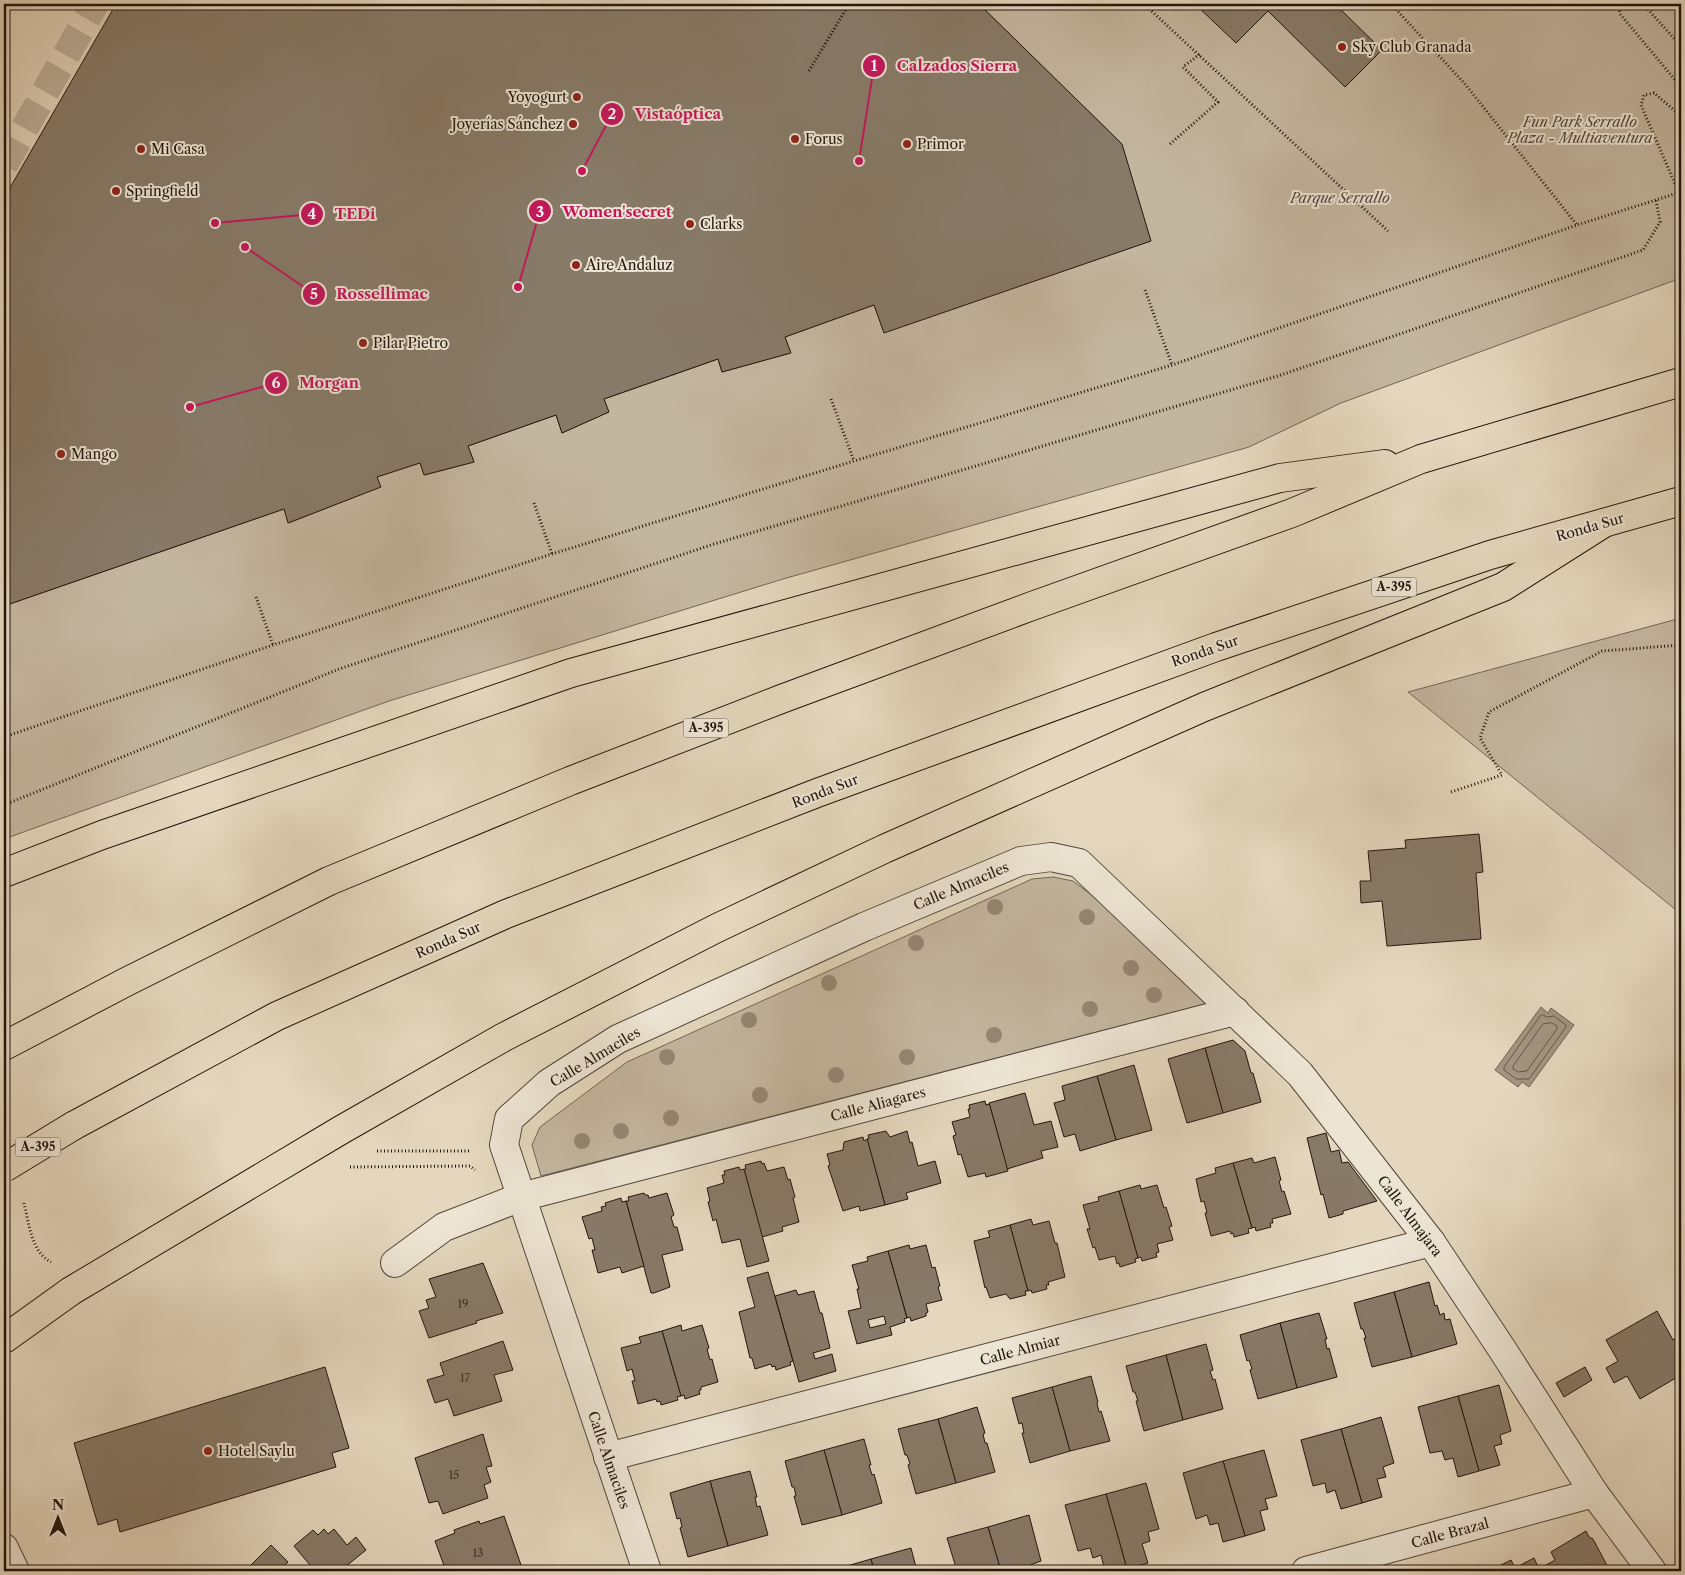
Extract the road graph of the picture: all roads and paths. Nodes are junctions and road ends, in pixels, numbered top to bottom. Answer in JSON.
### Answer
{"nodes":[{"id":1,"x":849,"y":4,"type":"edge"},
{"id":2,"x":1144,"y":4,"type":"edge"},
{"id":3,"x":1391,"y":4,"type":"edge"},
{"id":4,"x":1620,"y":4,"type":"edge"},
{"id":5,"x":1643,"y":4,"type":"edge"},
{"id":6,"x":1681,"y":46,"type":"edge"},
{"id":7,"x":1200,"y":54,"type":"junction"},
{"id":8,"x":809,"y":71,"type":"dead end"},
{"id":9,"x":1681,"y":87,"type":"edge"},
{"id":10,"x":1681,"y":116,"type":"edge"},
{"id":11,"x":1170,"y":144,"type":"dead end"},
{"id":12,"x":1680,"y":192,"type":"edge"},
{"id":13,"x":1656,"y":200,"type":"junction"},
{"id":14,"x":1576,"y":225,"type":"junction"},
{"id":15,"x":1388,"y":231,"type":"dead end"},
{"id":16,"x":1145,"y":290,"type":"dead end"},
{"id":17,"x":1172,"y":365,"type":"junction"},
{"id":18,"x":1681,"y":382,"type":"edge"},
{"id":19,"x":830,"y":399,"type":"dead end"},
{"id":20,"x":1421,"y":459,"type":"junction"},
{"id":21,"x":854,"y":461,"type":"junction"},
{"id":22,"x":1681,"y":501,"type":"edge"},
{"id":23,"x":534,"y":503,"type":"dead end"},
{"id":24,"x":1604,"y":523,"type":"junction"},
{"id":25,"x":552,"y":554,"type":"junction"},
{"id":26,"x":256,"y":597,"type":"dead end"},
{"id":27,"x":273,"y":645,"type":"junction"},
{"id":28,"x":1681,"y":645,"type":"edge"},
{"id":29,"x":4,"y":737,"type":"edge"},
{"id":30,"x":1451,"y":792,"type":"dead end"},
{"id":31,"x":4,"y":804,"type":"edge"},
{"id":32,"x":4,"y":874,"type":"edge"},
{"id":33,"x":1119,"y":900,"type":"joint"},
{"id":34,"x":1235,"y":1011,"type":"junction"},
{"id":35,"x":7,"y":1044,"type":"edge"},
{"id":36,"x":341,"y":1167,"type":"dead end"},
{"id":37,"x":4,"y":1168,"type":"edge"},
{"id":38,"x":520,"y":1197,"type":"junction"},
{"id":39,"x":492,"y":1208,"type":"junction"},
{"id":40,"x":1431,"y":1242,"type":"junction"},
{"id":41,"x":395,"y":1263,"type":"dead end"},
{"id":42,"x":4,"y":1339,"type":"edge"},
{"id":43,"x":608,"y":1457,"type":"junction"},
{"id":44,"x":1594,"y":1493,"type":"junction"},
{"id":45,"x":4,"y":1548,"type":"edge"},
{"id":46,"x":16,"y":1571,"type":"edge"},
{"id":47,"x":647,"y":1571,"type":"edge"},
{"id":48,"x":1306,"y":1571,"type":"edge"},
{"id":49,"x":1652,"y":1571,"type":"edge"}],
"edges":[{"from":1,"to":8,"type":"path"},
{"from":2,"to":7,"type":"path"},
{"from":3,"to":14,"type":"path"},
{"from":4,"to":9,"type":"path"},
{"from":5,"to":6,"type":"path"},
{"from":7,"to":11,"type":"path"},
{"from":7,"to":15,"type":"path"},
{"from":10,"to":12,"type":"path"},
{"from":12,"to":13,"type":"path"},
{"from":13,"to":14,"type":"path"},
{"from":13,"to":31,"type":"path"},
{"from":14,"to":17,"type":"path"},
{"from":16,"to":17,"type":"path"},
{"from":17,"to":21,"type":"path"},
{"from":18,"to":20,"type":"highway","number":"A-395"},
{"from":19,"to":21,"type":"path"},
{"from":20,"to":32,"type":"highway"},
{"from":20,"to":35,"type":"highway","number":"A-395"},
{"from":21,"to":25,"type":"path"},
{"from":22,"to":24,"type":"highway","name":"Ronda Sur","number":"A-395"},
{"from":23,"to":25,"type":"path"},
{"from":24,"to":37,"type":"highway","name":"Ronda Sur","number":"A-395","bridge":true},
{"from":24,"to":42,"type":"highway"},
{"from":25,"to":27,"type":"path"},
{"from":26,"to":27,"type":"path"},
{"from":27,"to":29,"type":"path"},
{"from":28,"to":30,"type":"path"},
{"from":33,"to":34,"type":"street","name":"Calle Almajara"},
{"from":33,"to":38,"type":"street","name":"Calle Almaciles"},
{"from":34,"to":38,"type":"street","name":"Calle Aliagares"},
{"from":34,"to":40,"type":"street","name":"Calle Almajara"},
{"from":36,"to":39,"type":"path"},
{"from":38,"to":39,"type":"street","name":"Calle Aliagares"},
{"from":38,"to":43,"type":"street","name":"Calle Almaciles"},
{"from":39,"to":41,"type":"street","name":"Calle Aliagares"},
{"from":40,"to":43,"type":"street","name":"Calle Almiar"},
{"from":40,"to":44,"type":"street","name":"Calle Almajara"},
{"from":43,"to":47,"type":"street","name":"Calle Almaciles"},
{"from":44,"to":48,"type":"street","name":"Calle Brazal"},
{"from":44,"to":49,"type":"street","name":"Calle Almajara"},
{"from":45,"to":46,"type":"street"}]}
